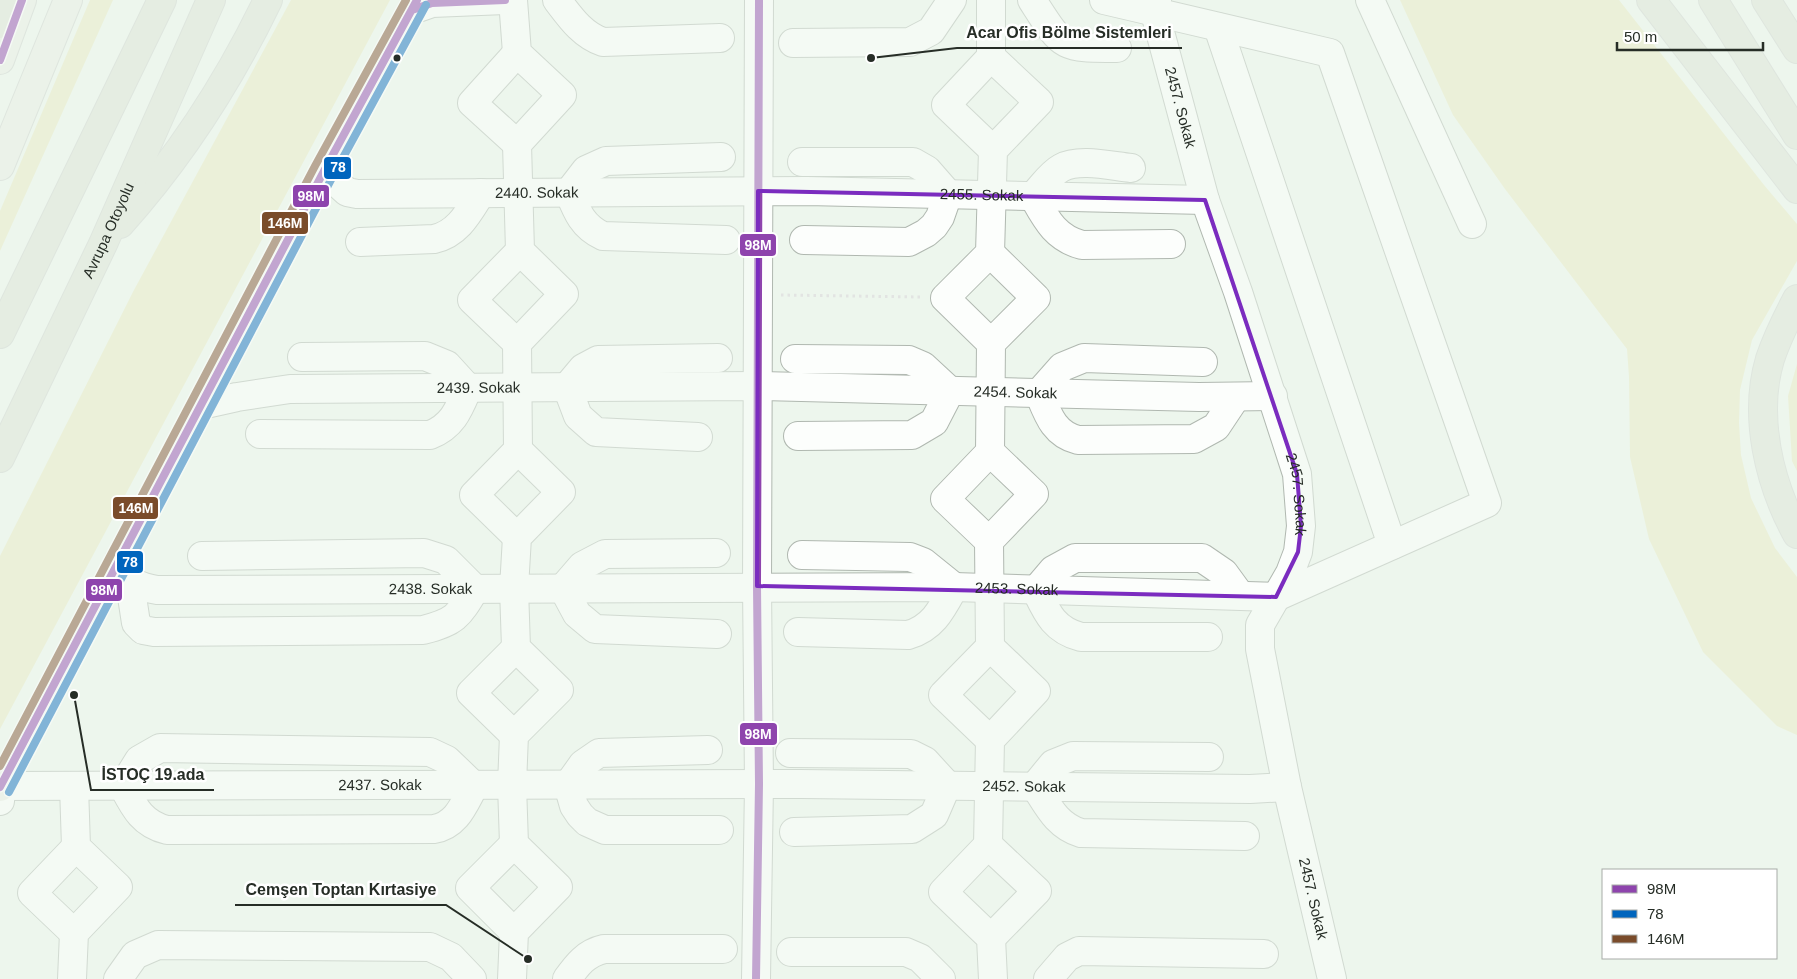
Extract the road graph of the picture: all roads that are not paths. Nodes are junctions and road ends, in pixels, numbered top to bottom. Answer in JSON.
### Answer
{"nodes":[{"id":1,"x":11,"y":0,"type":"edge"},
{"id":2,"x":22,"y":0,"type":"edge"},
{"id":3,"x":49,"y":0,"type":"edge"},
{"id":4,"x":68,"y":0,"type":"edge"},
{"id":5,"x":143,"y":0,"type":"edge"},
{"id":6,"x":162,"y":0,"type":"edge"},
{"id":7,"x":211,"y":0,"type":"edge"},
{"id":8,"x":225,"y":0,"type":"edge"},
{"id":9,"x":268,"y":0,"type":"edge"},
{"id":10,"x":505,"y":0,"type":"edge"},
{"id":11,"x":513,"y":0,"type":"edge"},
{"id":12,"x":557,"y":0,"type":"edge"},
{"id":13,"x":759,"y":0,"type":"edge"},
{"id":14,"x":952,"y":0,"type":"edge"},
{"id":15,"x":991,"y":0,"type":"edge"},
{"id":16,"x":1032,"y":0,"type":"edge"},
{"id":17,"x":1104,"y":0,"type":"edge"},
{"id":18,"x":1370,"y":0,"type":"edge"},
{"id":19,"x":1651,"y":0,"type":"edge"},
{"id":20,"x":1713,"y":0,"type":"edge"},
{"id":21,"x":1766,"y":0,"type":"edge"},
{"id":22,"x":414,"y":5,"type":"edge"},
{"id":23,"x":1156,"y":6,"type":"edge"},
{"id":24,"x":0,"y":24,"type":"edge"},
{"id":25,"x":1218,"y":27,"type":"junction"},
{"id":26,"x":720,"y":38,"type":"dead end"},
{"id":27,"x":193,"y":41,"type":"junction"},
{"id":28,"x":793,"y":43,"type":"dead end"},
{"id":29,"x":1117,"y":48,"type":"dead end"},
{"id":30,"x":1797,"y":49,"type":"edge"},
{"id":31,"x":517,"y":53,"type":"junction"},
{"id":32,"x":991,"y":57,"type":"junction"},
{"id":33,"x":0,"y":60,"type":"edge"},
{"id":34,"x":98,"y":129,"type":"junction"},
{"id":35,"x":1797,"y":134,"type":"edge"},
{"id":36,"x":517,"y":144,"type":"junction"},
{"id":37,"x":0,"y":148,"type":"edge"},
{"id":38,"x":993,"y":150,"type":"junction"},
{"id":39,"x":721,"y":157,"type":"dead end"},
{"id":40,"x":802,"y":162,"type":"dead end"},
{"id":41,"x":0,"y":166,"type":"edge"},
{"id":42,"x":1131,"y":168,"type":"dead end"},
{"id":43,"x":324,"y":171,"type":"junction"},
{"id":44,"x":1797,"y":189,"type":"edge"},
{"id":45,"x":758,"y":191,"type":"junction"},
{"id":46,"x":569,"y":192,"type":"junction"},
{"id":47,"x":482,"y":193,"type":"junction"},
{"id":48,"x":517,"y":193,"type":"junction"},
{"id":49,"x":948,"y":194,"type":"junction"},
{"id":50,"x":991,"y":195,"type":"junction"},
{"id":51,"x":1033,"y":196,"type":"junction"},
{"id":52,"x":1205,"y":200,"type":"junction"},
{"id":53,"x":1472,"y":224,"type":"dead end"},
{"id":54,"x":726,"y":240,"type":"dead end"},
{"id":55,"x":804,"y":240,"type":"dead end"},
{"id":56,"x":360,"y":242,"type":"dead end"},
{"id":57,"x":103,"y":244,"type":"junction"},
{"id":58,"x":1171,"y":244,"type":"dead end"},
{"id":59,"x":520,"y":251,"type":"junction"},
{"id":60,"x":990,"y":253,"type":"junction"},
{"id":61,"x":1797,"y":299,"type":"edge"},
{"id":62,"x":0,"y":334,"type":"edge"},
{"id":63,"x":517,"y":343,"type":"junction"},
{"id":64,"x":991,"y":343,"type":"junction"},
{"id":65,"x":302,"y":357,"type":"dead end"},
{"id":66,"x":718,"y":358,"type":"dead end"},
{"id":67,"x":795,"y":359,"type":"dead end"},
{"id":68,"x":1203,"y":362,"type":"dead end"},
{"id":69,"x":758,"y":386,"type":"junction"},
{"id":70,"x":568,"y":387,"type":"junction"},
{"id":71,"x":468,"y":388,"type":"junction"},
{"id":72,"x":518,"y":388,"type":"junction"},
{"id":73,"x":950,"y":391,"type":"junction"},
{"id":74,"x":989,"y":392,"type":"junction"},
{"id":75,"x":1039,"y":393,"type":"junction"},
{"id":76,"x":1273,"y":396,"type":"junction"},
{"id":77,"x":1236,"y":397,"type":"junction"},
{"id":78,"x":201,"y":405,"type":"junction"},
{"id":79,"x":260,"y":434,"type":"dead end"},
{"id":80,"x":798,"y":436,"type":"dead end"},
{"id":81,"x":698,"y":437,"type":"dead end"},
{"id":82,"x":518,"y":450,"type":"junction"},
{"id":83,"x":990,"y":452,"type":"junction"},
{"id":84,"x":0,"y":458,"type":"edge"},
{"id":85,"x":1797,"y":534,"type":"edge"},
{"id":86,"x":517,"y":537,"type":"junction"},
{"id":87,"x":989,"y":541,"type":"junction"},
{"id":88,"x":1392,"y":545,"type":"junction"},
{"id":89,"x":716,"y":553,"type":"dead end"},
{"id":90,"x":802,"y":555,"type":"dead end"},
{"id":91,"x":202,"y":556,"type":"dead end"},
{"id":92,"x":124,"y":568,"type":"junction"},
{"id":93,"x":757,"y":586,"type":"junction"},
{"id":94,"x":954,"y":587,"type":"junction"},
{"id":95,"x":514,"y":588,"type":"junction"},
{"id":96,"x":563,"y":588,"type":"junction"},
{"id":97,"x":988,"y":588,"type":"junction"},
{"id":98,"x":475,"y":589,"type":"junction"},
{"id":99,"x":1036,"y":590,"type":"junction"},
{"id":100,"x":1240,"y":595,"type":"junction"},
{"id":101,"x":1276,"y":596,"type":"junction"},
{"id":102,"x":798,"y":632,"type":"dead end"},
{"id":103,"x":717,"y":634,"type":"dead end"},
{"id":104,"x":1208,"y":637,"type":"dead end"},
{"id":105,"x":990,"y":647,"type":"junction"},
{"id":106,"x":516,"y":648,"type":"junction"},
{"id":107,"x":514,"y":735,"type":"junction"},
{"id":108,"x":990,"y":740,"type":"junction"},
{"id":109,"x":708,"y":750,"type":"dead end"},
{"id":110,"x":790,"y":752,"type":"dead end"},
{"id":111,"x":1209,"y":757,"type":"dead end"},
{"id":112,"x":759,"y":784,"type":"junction"},
{"id":113,"x":512,"y":785,"type":"junction"},
{"id":114,"x":568,"y":785,"type":"junction"},
{"id":115,"x":947,"y":785,"type":"junction"},
{"id":116,"x":74,"y":786,"type":"junction"},
{"id":117,"x":123,"y":786,"type":"junction"},
{"id":118,"x":474,"y":786,"type":"junction"},
{"id":119,"x":988,"y":786,"type":"junction"},
{"id":120,"x":1035,"y":786,"type":"junction"},
{"id":121,"x":1287,"y":786,"type":"junction"},
{"id":122,"x":0,"y":791,"type":"edge"},
{"id":123,"x":719,"y":830,"type":"dead end"},
{"id":124,"x":794,"y":832,"type":"dead end"},
{"id":125,"x":1245,"y":836,"type":"dead end"},
{"id":126,"x":514,"y":844,"type":"junction"},
{"id":127,"x":988,"y":844,"type":"junction"},
{"id":128,"x":76,"y":847,"type":"junction"},
{"id":129,"x":514,"y":932,"type":"junction"},
{"id":130,"x":74,"y":933,"type":"junction"},
{"id":131,"x":991,"y":938,"type":"junction"},
{"id":132,"x":723,"y":949,"type":"dead end"},
{"id":133,"x":791,"y":952,"type":"dead end"},
{"id":134,"x":1264,"y":954,"type":"dead end"},
{"id":135,"x":72,"y":979,"type":"edge"},
{"id":136,"x":118,"y":979,"type":"edge"},
{"id":137,"x":472,"y":979,"type":"edge"},
{"id":138,"x":512,"y":979,"type":"edge"},
{"id":139,"x":567,"y":979,"type":"edge"},
{"id":140,"x":756,"y":979,"type":"edge"},
{"id":141,"x":941,"y":979,"type":"edge"},
{"id":142,"x":993,"y":979,"type":"edge"},
{"id":143,"x":1048,"y":979,"type":"edge"},
{"id":144,"x":1332,"y":979,"type":"edge"}],
"edges":[{"from":1,"to":24,"type":"highway"},
{"from":2,"to":33,"type":"main road"},
{"from":3,"to":37,"type":"main road"},
{"from":4,"to":41,"type":"main road"},
{"from":5,"to":34,"type":"highway"},
{"from":6,"to":34,"type":"highway"},
{"from":7,"to":27,"type":"highway","name":"Avrupa Otoyolu"},
{"from":8,"to":27,"type":"highway"},
{"from":9,"to":57,"type":"highway"},
{"from":10,"to":22,"type":"street"},
{"from":11,"to":31,"type":"street"},
{"from":12,"to":26,"type":"street"},
{"from":13,"to":45,"type":"street"},
{"from":14,"to":28,"type":"street"},
{"from":15,"to":32,"type":"street"},
{"from":16,"to":29,"type":"street"},
{"from":17,"to":23,"type":"street"},
{"from":18,"to":53,"type":"street"},
{"from":19,"to":44,"type":"highway"},
{"from":20,"to":35,"type":"highway"},
{"from":21,"to":30,"type":"highway"},
{"from":22,"to":43,"type":"main road"},
{"from":23,"to":25,"type":"street"},
{"from":23,"to":52,"type":"street","name":"2457. Sokak"},
{"from":25,"to":88,"type":"street"},
{"from":25,"to":88,"type":"street"},
{"from":27,"to":57,"type":"highway","name":"Avrupa Otoyolu"},
{"from":31,"to":36,"type":"street"},
{"from":31,"to":36,"type":"street"},
{"from":32,"to":38,"type":"street"},
{"from":32,"to":38,"type":"street"},
{"from":34,"to":62,"type":"highway"},
{"from":36,"to":48,"type":"street"},
{"from":38,"to":50,"type":"street"},
{"from":39,"to":46,"type":"street"},
{"from":40,"to":49,"type":"street"},
{"from":42,"to":51,"type":"street"},
{"from":43,"to":47,"type":"street","name":"2440. Sokak"},
{"from":43,"to":78,"type":"main road"},
{"from":45,"to":46,"type":"street","name":"2440. Sokak"},
{"from":45,"to":49,"type":"street","name":"2455. Sokak"},
{"from":45,"to":69,"type":"street"},
{"from":46,"to":48,"type":"street","name":"2440. Sokak"},
{"from":46,"to":54,"type":"street"},
{"from":47,"to":48,"type":"street","name":"2440. Sokak"},
{"from":47,"to":56,"type":"street"},
{"from":48,"to":59,"type":"street"},
{"from":49,"to":50,"type":"street","name":"2455. Sokak"},
{"from":49,"to":55,"type":"street"},
{"from":50,"to":51,"type":"street","name":"2455. Sokak"},
{"from":50,"to":60,"type":"street"},
{"from":51,"to":52,"type":"street","name":"2455. Sokak"},
{"from":51,"to":58,"type":"street"},
{"from":52,"to":76,"type":"street","name":"2457. Sokak"},
{"from":57,"to":84,"type":"highway","name":"Avrupa Otoyolu"},
{"from":59,"to":63,"type":"street"},
{"from":59,"to":63,"type":"street"},
{"from":60,"to":64,"type":"street"},
{"from":60,"to":64,"type":"street"},
{"from":61,"to":85,"type":"highway"},
{"from":63,"to":72,"type":"street"},
{"from":64,"to":74,"type":"street"},
{"from":65,"to":71,"type":"street"},
{"from":66,"to":70,"type":"street"},
{"from":67,"to":73,"type":"street"},
{"from":68,"to":75,"type":"street"},
{"from":69,"to":70,"type":"street","name":"2439. Sokak"},
{"from":69,"to":73,"type":"street","name":"2454. Sokak"},
{"from":69,"to":93,"type":"street"},
{"from":70,"to":72,"type":"street","name":"2439. Sokak"},
{"from":70,"to":81,"type":"street"},
{"from":71,"to":72,"type":"street","name":"2439. Sokak"},
{"from":71,"to":78,"type":"street","name":"2439. Sokak"},
{"from":71,"to":79,"type":"street"},
{"from":72,"to":82,"type":"street"},
{"from":73,"to":74,"type":"street","name":"2454. Sokak"},
{"from":73,"to":80,"type":"street"},
{"from":74,"to":75,"type":"street","name":"2454. Sokak"},
{"from":74,"to":83,"type":"street"},
{"from":75,"to":77,"type":"street","name":"2454. Sokak"},
{"from":75,"to":77,"type":"street"},
{"from":76,"to":77,"type":"street","name":"2454. Sokak"},
{"from":76,"to":101,"type":"street","name":"2457. Sokak"},
{"from":78,"to":92,"type":"main road"},
{"from":82,"to":86,"type":"street"},
{"from":82,"to":86,"type":"street"},
{"from":83,"to":87,"type":"street"},
{"from":83,"to":87,"type":"street"},
{"from":86,"to":95,"type":"street"},
{"from":87,"to":97,"type":"street"},
{"from":88,"to":101,"type":"street"},
{"from":89,"to":96,"type":"street"},
{"from":90,"to":94,"type":"street"},
{"from":91,"to":98,"type":"street"},
{"from":92,"to":98,"type":"street","name":"2438. Sokak"},
{"from":92,"to":98,"type":"street"},
{"from":92,"to":122,"type":"main road"},
{"from":93,"to":94,"type":"street","name":"2453. Sokak"},
{"from":93,"to":96,"type":"street","name":"2438. Sokak"},
{"from":93,"to":112,"type":"street"},
{"from":94,"to":97,"type":"street","name":"2453. Sokak"},
{"from":94,"to":102,"type":"street"},
{"from":95,"to":96,"type":"street","name":"2438. Sokak"},
{"from":95,"to":98,"type":"street","name":"2438. Sokak"},
{"from":95,"to":106,"type":"street"},
{"from":96,"to":103,"type":"street"},
{"from":97,"to":99,"type":"street","name":"2453. Sokak"},
{"from":97,"to":105,"type":"street"},
{"from":99,"to":100,"type":"street","name":"2453. Sokak"},
{"from":99,"to":100,"type":"street"},
{"from":99,"to":104,"type":"street"},
{"from":100,"to":101,"type":"street","name":"2453. Sokak"},
{"from":101,"to":121,"type":"street","name":"2457. Sokak"},
{"from":105,"to":108,"type":"street"},
{"from":105,"to":108,"type":"street"},
{"from":106,"to":107,"type":"street"},
{"from":106,"to":107,"type":"street"},
{"from":107,"to":113,"type":"street"},
{"from":108,"to":119,"type":"street"},
{"from":109,"to":114,"type":"street"},
{"from":110,"to":115,"type":"street"},
{"from":111,"to":120,"type":"street"},
{"from":112,"to":114,"type":"street","name":"2437. Sokak"},
{"from":112,"to":115,"type":"street","name":"2452. Sokak"},
{"from":112,"to":140,"type":"street"},
{"from":113,"to":114,"type":"street","name":"2437. Sokak"},
{"from":113,"to":118,"type":"street","name":"2437. Sokak"},
{"from":113,"to":126,"type":"street"},
{"from":114,"to":123,"type":"street"},
{"from":115,"to":119,"type":"street","name":"2452. Sokak"},
{"from":115,"to":124,"type":"street"},
{"from":116,"to":117,"type":"street","name":"2437. Sokak"},
{"from":116,"to":122,"type":"street","name":"2437. Sokak"},
{"from":116,"to":128,"type":"street"},
{"from":117,"to":118,"type":"street","name":"2437. Sokak"},
{"from":117,"to":118,"type":"street"},
{"from":117,"to":118,"type":"street"},
{"from":119,"to":120,"type":"street","name":"2452. Sokak"},
{"from":119,"to":127,"type":"street"},
{"from":120,"to":121,"type":"street","name":"2452. Sokak"},
{"from":120,"to":125,"type":"street"},
{"from":121,"to":144,"type":"street","name":"2457. Sokak"},
{"from":126,"to":129,"type":"street"},
{"from":126,"to":129,"type":"street"},
{"from":127,"to":131,"type":"street"},
{"from":127,"to":131,"type":"street"},
{"from":128,"to":130,"type":"street"},
{"from":128,"to":130,"type":"street"},
{"from":129,"to":138,"type":"street"},
{"from":130,"to":135,"type":"street"},
{"from":131,"to":142,"type":"street"},
{"from":132,"to":139,"type":"street"},
{"from":133,"to":141,"type":"street"},
{"from":134,"to":143,"type":"street"},
{"from":136,"to":137,"type":"street"}]}
